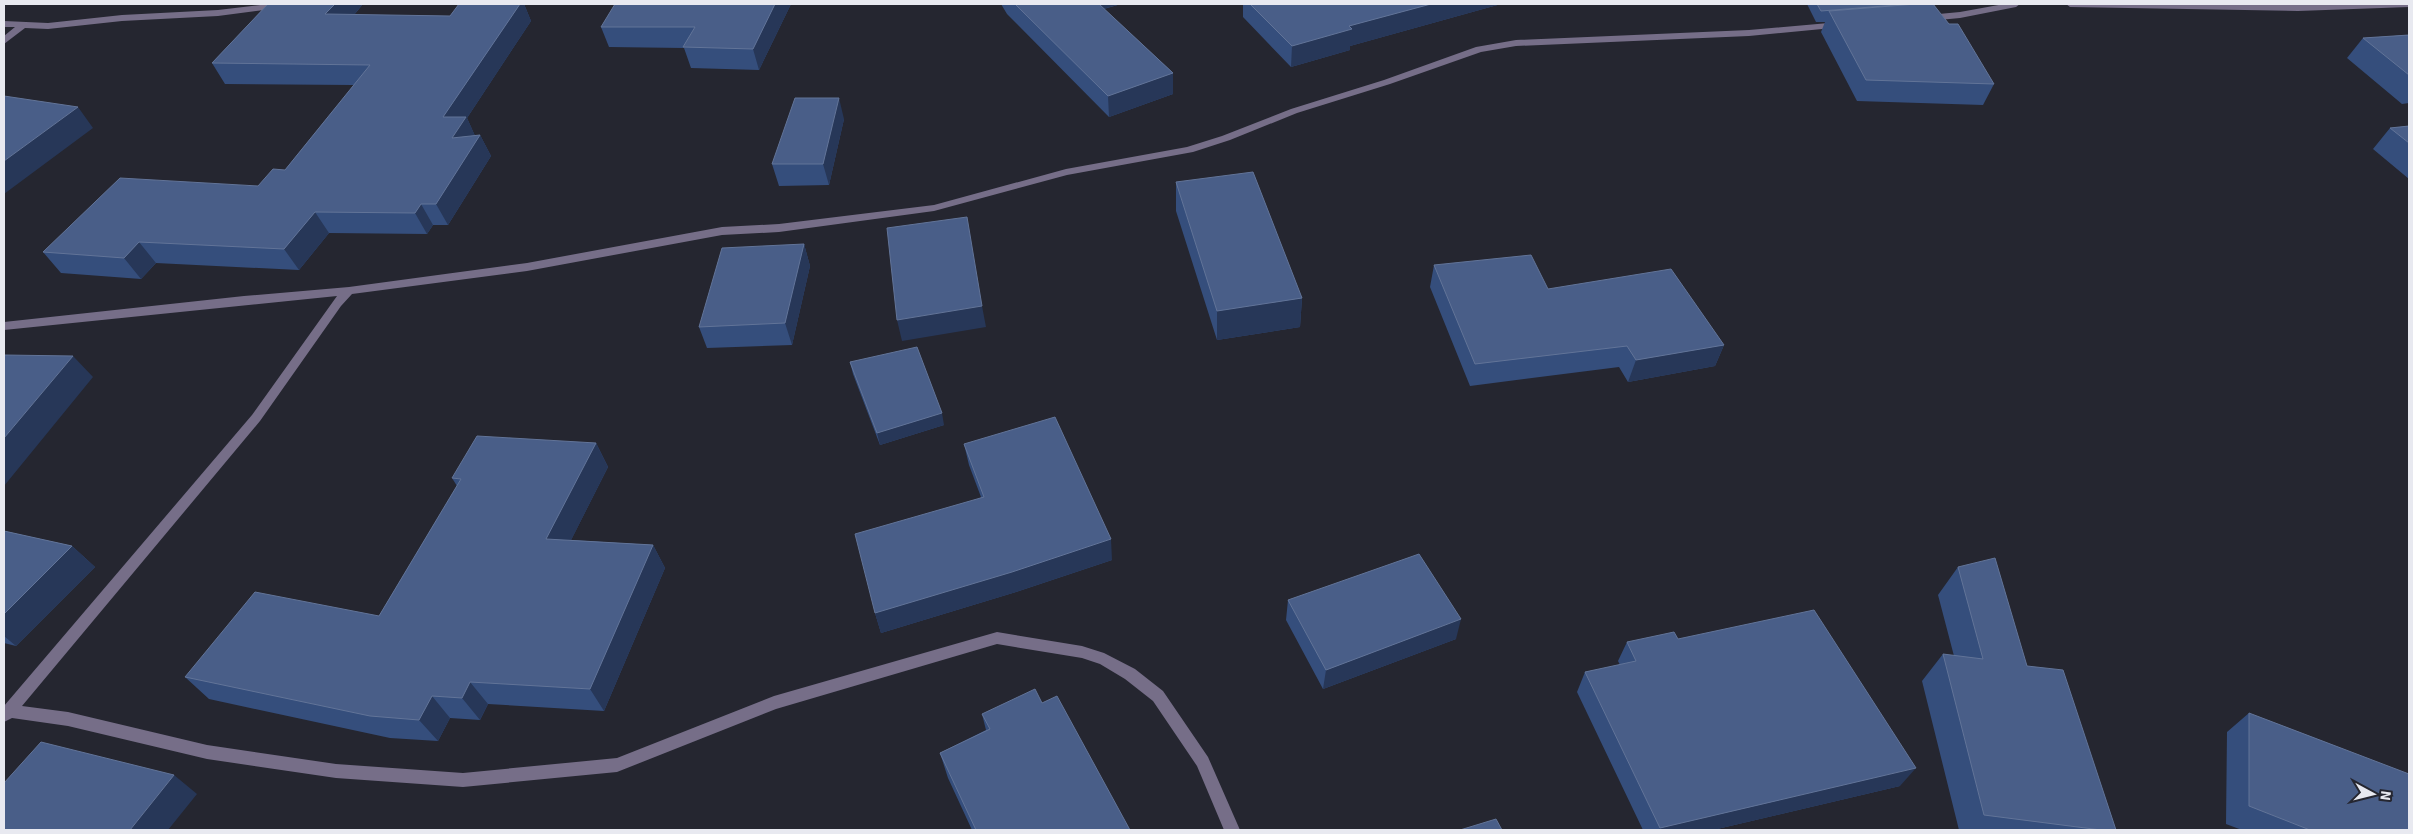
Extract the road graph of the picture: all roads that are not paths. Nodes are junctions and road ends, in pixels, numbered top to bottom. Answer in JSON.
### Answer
{"nodes":[{"id":1,"x":288,"y":4,"type":"edge"},
{"id":2,"x":2016,"y":4,"type":"edge"},
{"id":3,"x":2070,"y":4,"type":"edge"},
{"id":4,"x":2409,"y":4,"type":"edge"},
{"id":5,"x":1922,"y":19,"type":"edge"},
{"id":6,"x":4,"y":24,"type":"edge"},
{"id":7,"x":24,"y":24,"type":"junction"},
{"id":8,"x":1854,"y":24,"type":"edge"},
{"id":9,"x":4,"y":41,"type":"edge"},
{"id":10,"x":349,"y":291,"type":"junction"},
{"id":11,"x":4,"y":326,"type":"edge"},
{"id":12,"x":6,"y":714,"type":"edge"},
{"id":13,"x":1232,"y":830,"type":"edge"}],
"edges":[{"from":1,"to":7,"type":"street"},
{"from":2,"to":5,"type":"street"},
{"from":3,"to":4,"type":"street"},
{"from":6,"to":7,"type":"street"},
{"from":7,"to":9,"type":"street"},
{"from":8,"to":10,"type":"street"},
{"from":10,"to":11,"type":"street"},
{"from":10,"to":12,"type":"street"},
{"from":12,"to":13,"type":"street"}]}
